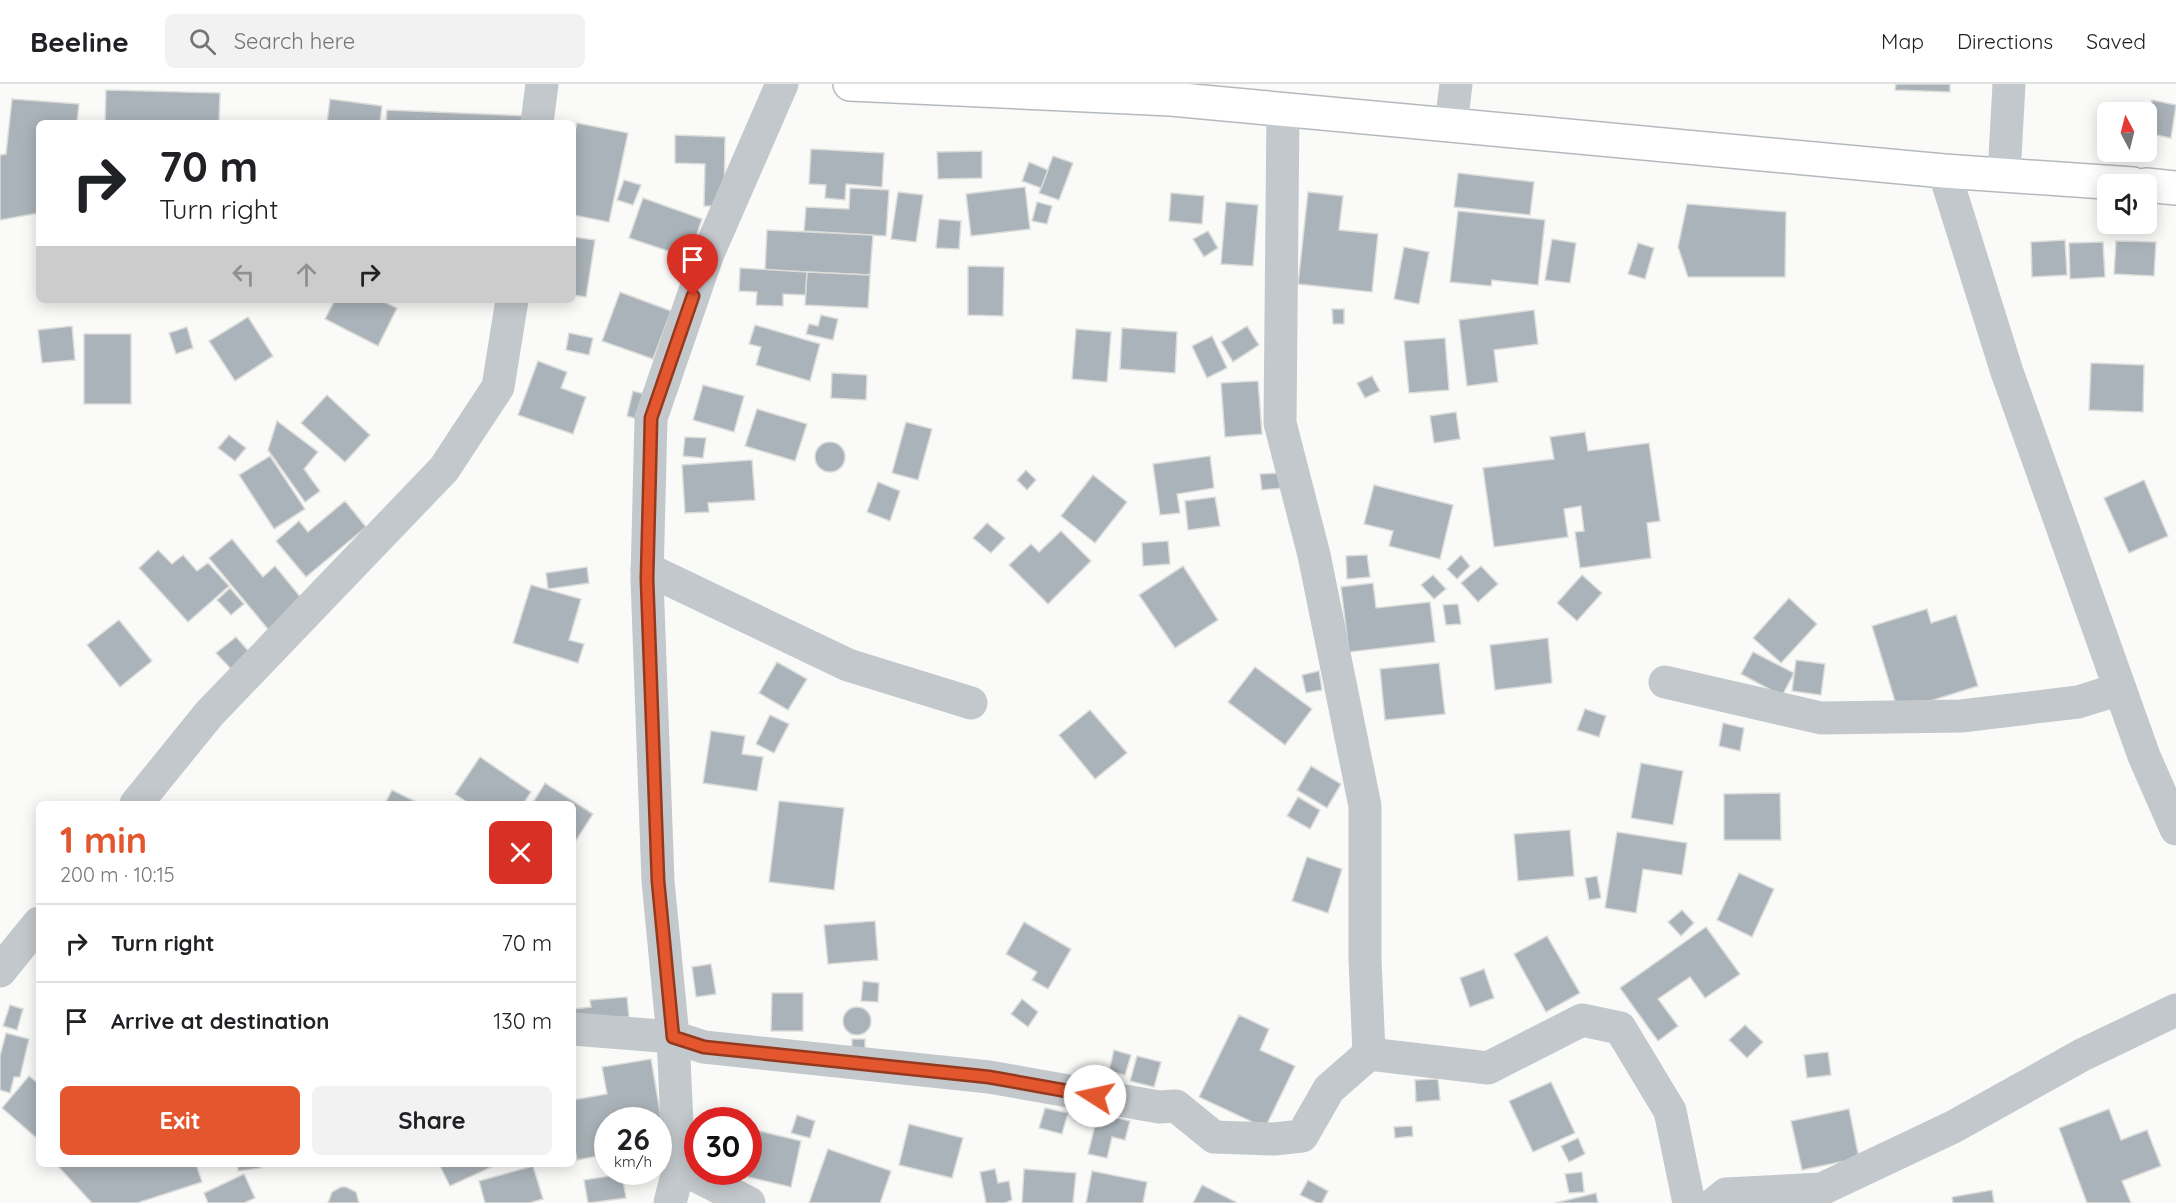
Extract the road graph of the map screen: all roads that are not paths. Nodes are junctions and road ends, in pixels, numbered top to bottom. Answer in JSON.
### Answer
{"nodes":[{"id":1,"x":542,"y":84,"type":"edge"},
{"id":2,"x":782,"y":84,"type":"edge"},
{"id":3,"x":850,"y":84,"type":"edge"},
{"id":4,"x":1456,"y":84,"type":"edge"},
{"id":5,"x":2009,"y":84,"type":"edge"},
{"id":6,"x":1283,"y":110,"type":"junction"},
{"id":7,"x":537,"y":120,"type":"edge"},
{"id":8,"x":1451,"y":125,"type":"junction"},
{"id":9,"x":1944,"y":171,"type":"junction"},
{"id":10,"x":2004,"y":175,"type":"junction"},
{"id":11,"x":2097,"y":181,"type":"edge"},
{"id":12,"x":2157,"y":187,"type":"edge"},
{"id":13,"x":2176,"y":188,"type":"edge"},
{"id":14,"x":512,"y":303,"type":"edge"},
{"id":15,"x":647,"y":569,"type":"junction"},
{"id":16,"x":1665,"y":682,"type":"dead end"},
{"id":17,"x":2120,"y":689,"type":"junction"},
{"id":18,"x":971,"y":703,"type":"dead end"},
{"id":19,"x":138,"y":801,"type":"edge"},
{"id":20,"x":2176,"y":829,"type":"edge"},
{"id":21,"x":36,"y":927,"type":"edge"},
{"id":22,"x":0,"y":971,"type":"edge"},
{"id":23,"x":2176,"y":1010,"type":"edge"},
{"id":24,"x":576,"y":1029,"type":"edge"},
{"id":25,"x":673,"y":1037,"type":"junction"},
{"id":26,"x":1369,"y":1054,"type":"junction"},
{"id":27,"x":680,"y":1167,"type":"junction"},
{"id":28,"x":670,"y":1203,"type":"edge"},
{"id":29,"x":749,"y":1203,"type":"edge"},
{"id":30,"x":1689,"y":1203,"type":"edge"},
{"id":31,"x":1715,"y":1203,"type":"edge"}],
"edges":[{"from":1,"to":7,"type":"street"},
{"from":2,"to":15,"type":"street"},
{"from":3,"to":6,"type":"street"},
{"from":4,"to":8,"type":"street"},
{"from":5,"to":10,"type":"street"},
{"from":6,"to":8,"type":"street"},
{"from":6,"to":26,"type":"street"},
{"from":8,"to":9,"type":"street"},
{"from":9,"to":10,"type":"street"},
{"from":9,"to":17,"type":"street"},
{"from":10,"to":11,"type":"street"},
{"from":12,"to":13,"type":"street"},
{"from":14,"to":19,"type":"street"},
{"from":15,"to":18,"type":"street"},
{"from":15,"to":25,"type":"street"},
{"from":16,"to":17,"type":"street"},
{"from":17,"to":20,"type":"street"},
{"from":21,"to":22,"type":"street"},
{"from":23,"to":31,"type":"street"},
{"from":24,"to":25,"type":"street"},
{"from":25,"to":26,"type":"street"},
{"from":25,"to":27,"type":"street"},
{"from":26,"to":30,"type":"street"},
{"from":27,"to":28,"type":"street"},
{"from":27,"to":29,"type":"street"}]}
